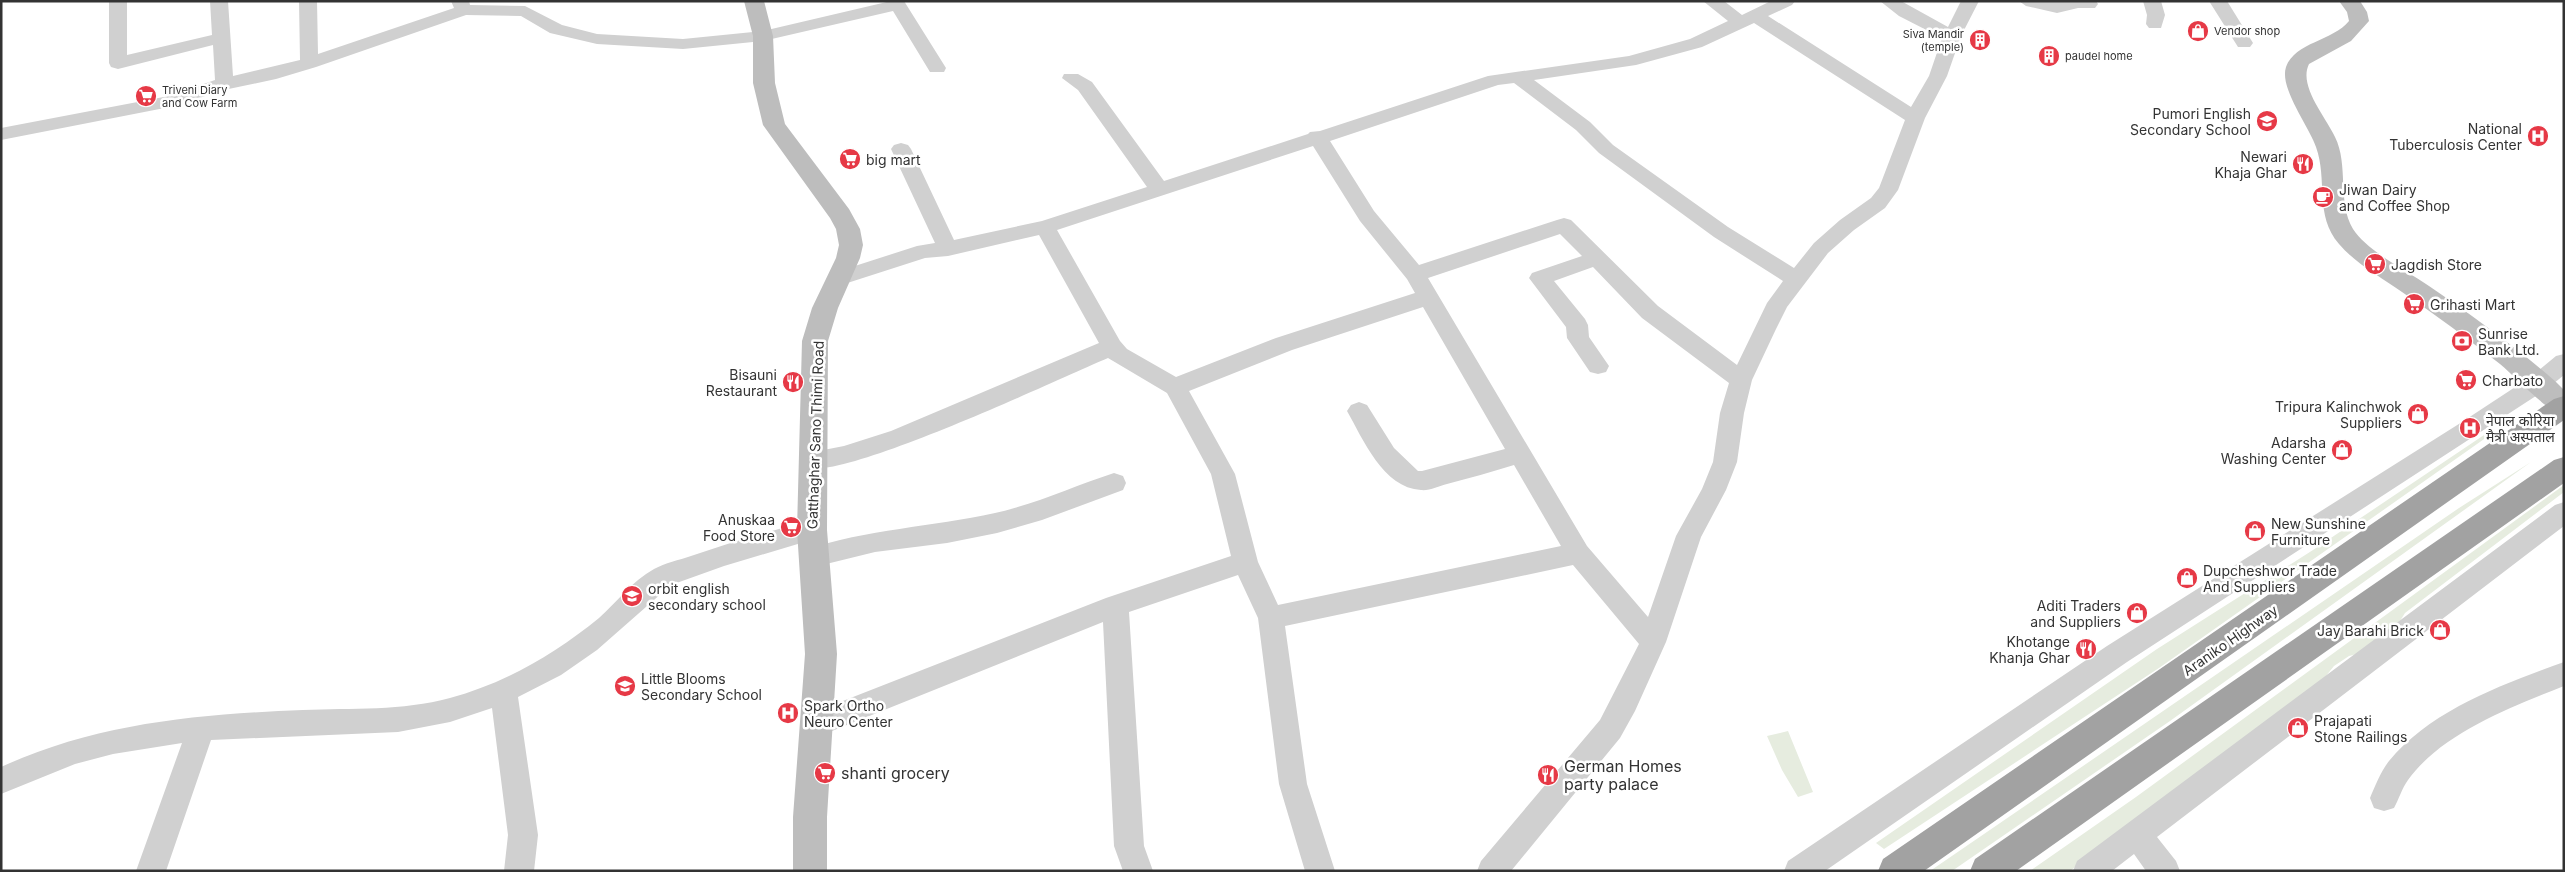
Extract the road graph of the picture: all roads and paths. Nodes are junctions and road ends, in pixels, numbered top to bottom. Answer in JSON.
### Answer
{"nodes":[{"id":1,"x":118,"y":1,"type":"edge"},
{"id":2,"x":219,"y":1,"type":"edge"},
{"id":3,"x":308,"y":1,"type":"edge"},
{"id":4,"x":754,"y":1,"type":"edge"},
{"id":5,"x":1712,"y":1,"type":"edge"},
{"id":6,"x":1786,"y":1,"type":"edge"},
{"id":7,"x":1889,"y":1,"type":"edge"},
{"id":8,"x":1970,"y":1,"type":"edge"},
{"id":9,"x":2028,"y":1,"type":"edge"},
{"id":10,"x":2152,"y":1,"type":"edge"},
{"id":11,"x":2218,"y":1,"type":"edge"},
{"id":12,"x":2349,"y":1,"type":"edge"},
{"id":13,"x":2089,"y":4,"type":"dead end"},
{"id":14,"x":462,"y":6,"type":"edge"},
{"id":15,"x":1749,"y":19,"type":"junction"},
{"id":16,"x":2155,"y":24,"type":"dead end"},
{"id":17,"x":763,"y":36,"type":"junction"},
{"id":18,"x":1952,"y":36,"type":"junction"},
{"id":19,"x":221,"y":38,"type":"junction"},
{"id":20,"x":2244,"y":43,"type":"dead end"},
{"id":21,"x":310,"y":63,"type":"junction"},
{"id":22,"x":937,"y":68,"type":"dead end"},
{"id":23,"x":1517,"y":76,"type":"junction"},
{"id":24,"x":1071,"y":78,"type":"dead end"},
{"id":25,"x":224,"y":84,"type":"junction"},
{"id":26,"x":1915,"y":118,"type":"junction"},
{"id":27,"x":1,"y":134,"type":"edge"},
{"id":28,"x":1317,"y":136,"type":"junction"},
{"id":29,"x":901,"y":149,"type":"dead end"},
{"id":30,"x":1160,"y":191,"type":"junction"},
{"id":31,"x":1046,"y":227,"type":"junction"},
{"id":32,"x":948,"y":248,"type":"junction"},
{"id":33,"x":1596,"y":259,"type":"junction"},
{"id":34,"x":1415,"y":274,"type":"junction"},
{"id":35,"x":838,"y":279,"type":"junction"},
{"id":36,"x":1795,"y":279,"type":"junction"},
{"id":37,"x":1429,"y":297,"type":"junction"},
{"id":38,"x":1112,"y":348,"type":"junction"},
{"id":39,"x":2564,"y":362,"type":"edge"},
{"id":40,"x":1598,"y":366,"type":"dead end"},
{"id":41,"x":1741,"y":380,"type":"junction"},
{"id":42,"x":2540,"y":382,"type":"junction"},
{"id":43,"x":1175,"y":387,"type":"junction"},
{"id":44,"x":2564,"y":406,"type":"edge"},
{"id":45,"x":1359,"y":411,"type":"dead end"},
{"id":46,"x":1522,"y":454,"type":"junction"},
{"id":47,"x":812,"y":461,"type":"junction"},
{"id":48,"x":2564,"y":468,"type":"edge"},
{"id":49,"x":1114,"y":483,"type":"dead end"},
{"id":50,"x":2564,"y":512,"type":"edge"},
{"id":51,"x":812,"y":530,"type":"junction"},
{"id":52,"x":1578,"y":553,"type":"junction"},
{"id":53,"x":814,"y":557,"type":"junction"},
{"id":54,"x":1245,"y":562,"type":"junction"},
{"id":55,"x":1115,"y":606,"type":"junction"},
{"id":56,"x":1271,"y":618,"type":"junction"},
{"id":57,"x":1652,"y":642,"type":"junction"},
{"id":58,"x":2564,"y":674,"type":"edge"},
{"id":59,"x":504,"y":692,"type":"junction"},
{"id":60,"x":818,"y":724,"type":"junction"},
{"id":61,"x":201,"y":728,"type":"junction"},
{"id":62,"x":1,"y":781,"type":"edge"},
{"id":63,"x":2384,"y":798,"type":"dead end"},
{"id":64,"x":2136,"y":835,"type":"junction"},
{"id":65,"x":151,"y":871,"type":"edge"},
{"id":66,"x":518,"y":871,"type":"edge"},
{"id":67,"x":810,"y":871,"type":"edge"},
{"id":68,"x":1138,"y":871,"type":"edge"},
{"id":69,"x":1320,"y":871,"type":"edge"},
{"id":70,"x":1492,"y":871,"type":"edge"},
{"id":71,"x":1799,"y":871,"type":"edge"},
{"id":72,"x":1894,"y":871,"type":"edge"},
{"id":73,"x":1987,"y":871,"type":"edge"},
{"id":74,"x":2088,"y":871,"type":"edge"},
{"id":75,"x":2165,"y":871,"type":"edge"}],
"edges":[{"from":1,"to":19,"type":"street"},
{"from":2,"to":19,"type":"street"},
{"from":3,"to":21,"type":"street"},
{"from":4,"to":17,"type":"main road","name":"Gatthaghar Sano Thimi Road"},
{"from":5,"to":15,"type":"street"},
{"from":6,"to":15,"type":"street"},
{"from":7,"to":18,"type":"street"},
{"from":8,"to":18,"type":"street"},
{"from":9,"to":13,"type":"street"},
{"from":10,"to":16,"type":"street"},
{"from":11,"to":20,"type":"street"},
{"from":12,"to":42,"type":"main road"},
{"from":14,"to":17,"type":"street"},
{"from":14,"to":21,"type":"street"},
{"from":15,"to":23,"type":"street"},
{"from":15,"to":26,"type":"street"},
{"from":17,"to":22,"type":"street"},
{"from":17,"to":35,"type":"main road","name":"Gatthaghar Sano Thimi Road"},
{"from":18,"to":26,"type":"street"},
{"from":19,"to":25,"type":"street"},
{"from":21,"to":25,"type":"street"},
{"from":23,"to":28,"type":"street"},
{"from":23,"to":36,"type":"street"},
{"from":24,"to":30,"type":"street"},
{"from":25,"to":27,"type":"street"},
{"from":26,"to":36,"type":"street"},
{"from":28,"to":30,"type":"street"},
{"from":28,"to":34,"type":"street"},
{"from":29,"to":32,"type":"street"},
{"from":30,"to":31,"type":"street"},
{"from":31,"to":32,"type":"street"},
{"from":31,"to":38,"type":"street"},
{"from":32,"to":35,"type":"street"},
{"from":33,"to":34,"type":"street"},
{"from":33,"to":40,"type":"street"},
{"from":33,"to":41,"type":"street"},
{"from":34,"to":37,"type":"street"},
{"from":35,"to":47,"type":"main road","name":"Gatthaghar Sano Thimi Road"},
{"from":36,"to":41,"type":"street"},
{"from":37,"to":43,"type":"street"},
{"from":37,"to":46,"type":"street"},
{"from":38,"to":43,"type":"street"},
{"from":38,"to":47,"type":"street"},
{"from":39,"to":42,"type":"street"},
{"from":41,"to":57,"type":"street"},
{"from":42,"to":44,"type":"main road"},
{"from":42,"to":71,"type":"street"},
{"from":43,"to":54,"type":"street"},
{"from":44,"to":72,"type":"highway","name":"Araniko Highway"},
{"from":45,"to":46,"type":"street"},
{"from":46,"to":52,"type":"street"},
{"from":47,"to":51,"type":"main road","name":"Gatthaghar Sano Thimi Road"},
{"from":48,"to":73,"type":"highway"},
{"from":49,"to":53,"type":"street"},
{"from":50,"to":64,"type":"street"},
{"from":51,"to":53,"type":"main road","name":"Gatthaghar Sano Thimi Road"},
{"from":51,"to":59,"type":"street"},
{"from":52,"to":56,"type":"street"},
{"from":52,"to":57,"type":"street"},
{"from":53,"to":60,"type":"main road","name":"Gatthaghar Sano Thimi Road"},
{"from":54,"to":55,"type":"street"},
{"from":54,"to":56,"type":"street"},
{"from":55,"to":60,"type":"street"},
{"from":55,"to":68,"type":"street"},
{"from":56,"to":69,"type":"street"},
{"from":57,"to":70,"type":"street"},
{"from":58,"to":63,"type":"street"},
{"from":59,"to":61,"type":"street"},
{"from":59,"to":66,"type":"street"},
{"from":60,"to":67,"type":"main road","name":"Gatthaghar Sano Thimi Road"},
{"from":61,"to":62,"type":"street"},
{"from":61,"to":65,"type":"street"},
{"from":64,"to":74,"type":"street"},
{"from":64,"to":75,"type":"street"}]}
